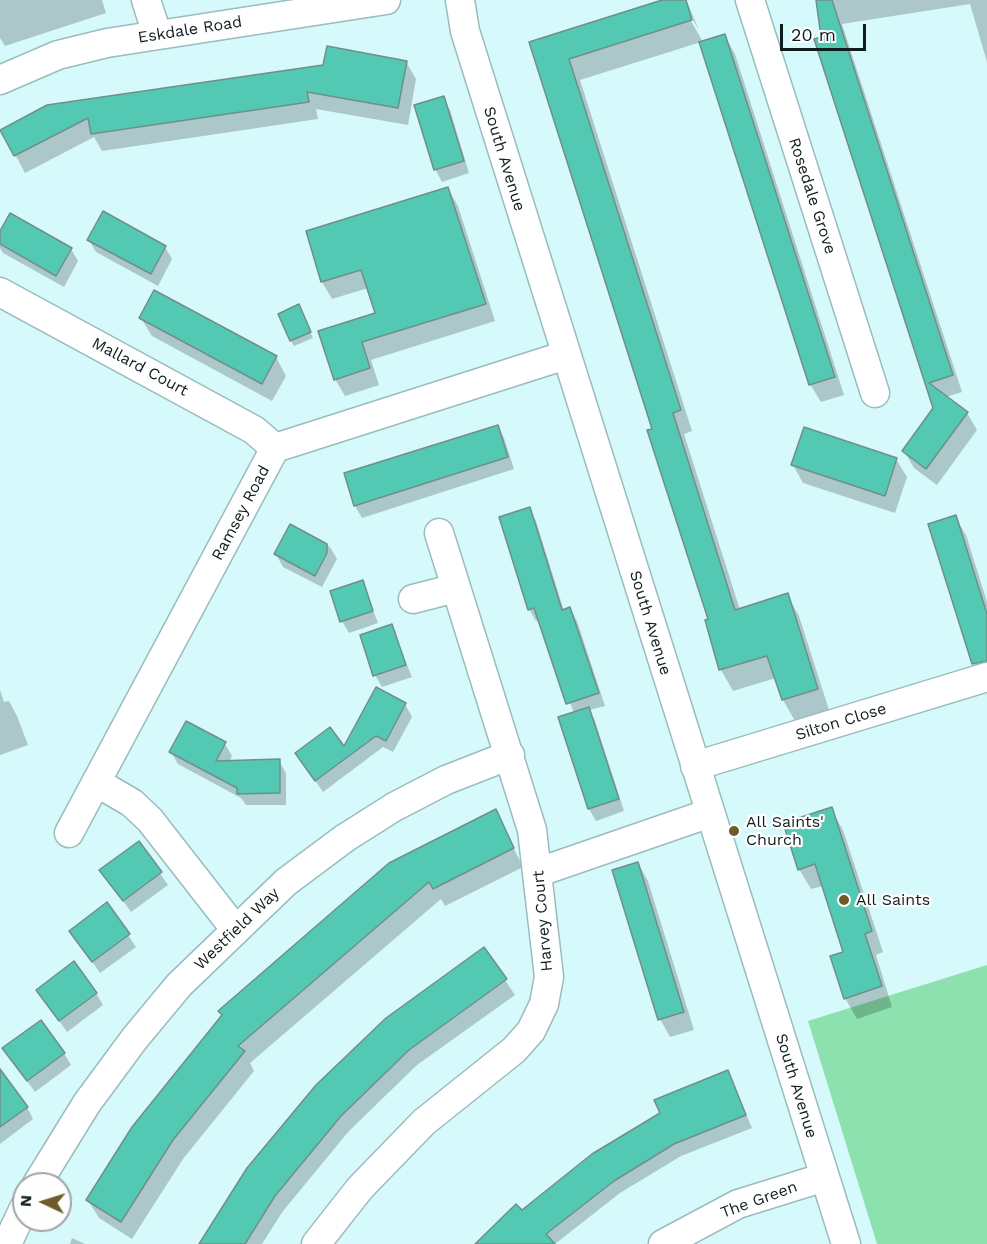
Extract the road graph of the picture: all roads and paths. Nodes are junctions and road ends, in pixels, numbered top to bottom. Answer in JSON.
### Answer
{"nodes":[{"id":1,"x":146,"y":0,"type":"edge"},
{"id":2,"x":386,"y":0,"type":"edge"},
{"id":3,"x":460,"y":0,"type":"edge"},
{"id":4,"x":750,"y":0,"type":"edge"},
{"id":5,"x":157,"y":34,"type":"junction"},
{"id":6,"x":0,"y":81,"type":"edge"},
{"id":7,"x":0,"y":292,"type":"edge"},
{"id":8,"x":566,"y":355,"type":"junction"},
{"id":9,"x":875,"y":393,"type":"dead end"},
{"id":10,"x":276,"y":448,"type":"junction"},
{"id":11,"x":440,"y":533,"type":"dead end"},
{"id":12,"x":456,"y":588,"type":"junction"},
{"id":13,"x":413,"y":599,"type":"dead end"},
{"id":14,"x":987,"y":677,"type":"edge"},
{"id":15,"x":510,"y":755,"type":"junction"},
{"id":16,"x":695,"y":766,"type":"junction"},
{"id":17,"x":96,"y":782,"type":"junction"},
{"id":18,"x":710,"y":813,"type":"junction"},
{"id":19,"x":69,"y":833,"type":"dead end"},
{"id":20,"x":539,"y":872,"type":"junction"},
{"id":21,"x":235,"y":929,"type":"junction"},
{"id":22,"x":44,"y":1172,"type":"edge"},
{"id":23,"x":825,"y":1177,"type":"junction"},
{"id":24,"x":316,"y":1244,"type":"edge"},
{"id":25,"x":663,"y":1244,"type":"edge"},
{"id":26,"x":846,"y":1244,"type":"edge"}],
"edges":[{"from":1,"to":5,"type":"street"},
{"from":2,"to":5,"type":"street","name":"Eskdale Road"},
{"from":3,"to":8,"type":"street","name":"South Avenue"},
{"from":4,"to":9,"type":"street","name":"Rosedale Grove"},
{"from":5,"to":6,"type":"street","name":"Eskdale Road"},
{"from":7,"to":10,"type":"street","name":"Mallard Court"},
{"from":8,"to":10,"type":"street","name":"Ramsey Road"},
{"from":8,"to":16,"type":"street","name":"South Avenue"},
{"from":10,"to":17,"type":"street","name":"Ramsey Road"},
{"from":11,"to":12,"type":"street","name":"Harvey Court"},
{"from":12,"to":13,"type":"street"},
{"from":12,"to":15,"type":"street","name":"Harvey Court"},
{"from":14,"to":16,"type":"street","name":"Silton Close"},
{"from":15,"to":20,"type":"street","name":"Harvey Court"},
{"from":15,"to":21,"type":"street","name":"Westfield Way"},
{"from":16,"to":18,"type":"street","name":"South Avenue"},
{"from":17,"to":19,"type":"street","name":"Ramsey Road"},
{"from":17,"to":21,"type":"street"},
{"from":18,"to":20,"type":"street"},
{"from":18,"to":23,"type":"street","name":"South Avenue"},
{"from":20,"to":24,"type":"street","name":"Harvey Court"},
{"from":21,"to":22,"type":"street","name":"Westfield Way"},
{"from":23,"to":25,"type":"street","name":"The Green"},
{"from":23,"to":26,"type":"street","name":"South Avenue"}]}
